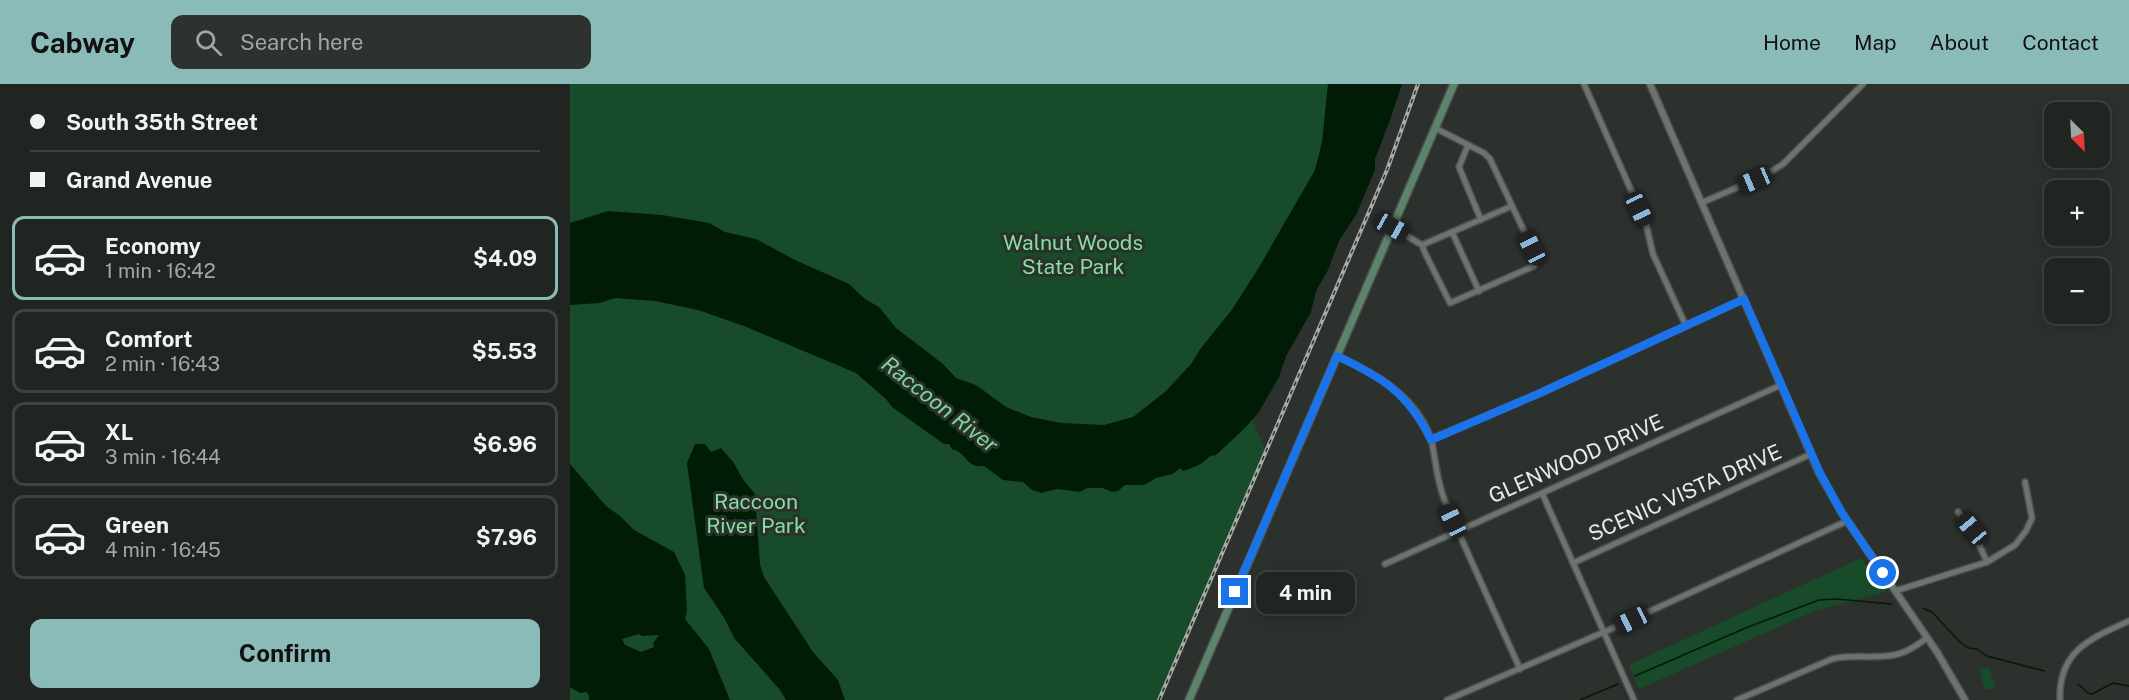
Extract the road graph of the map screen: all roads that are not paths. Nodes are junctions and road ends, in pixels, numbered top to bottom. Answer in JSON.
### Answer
{"nodes":[{"id":1,"x":1454,"y":84,"type":"edge"},
{"id":2,"x":1584,"y":84,"type":"edge"},
{"id":3,"x":1650,"y":84,"type":"edge"},
{"id":4,"x":1863,"y":84,"type":"edge"},
{"id":5,"x":1435,"y":128,"type":"junction"},
{"id":6,"x":1468,"y":145,"type":"junction"},
{"id":7,"x":1701,"y":203,"type":"junction"},
{"id":8,"x":1512,"y":206,"type":"junction"},
{"id":9,"x":1480,"y":220,"type":"junction"},
{"id":10,"x":1392,"y":227,"type":"junction"},
{"id":11,"x":1452,"y":232,"type":"junction"},
{"id":12,"x":1422,"y":245,"type":"junction"},
{"id":13,"x":1479,"y":291,"type":"junction"},
{"id":14,"x":1744,"y":299,"type":"junction"},
{"id":15,"x":1686,"y":326,"type":"junction"},
{"id":16,"x":1337,"y":356,"type":"junction"},
{"id":17,"x":1781,"y":385,"type":"junction"},
{"id":18,"x":1431,"y":440,"type":"junction"},
{"id":19,"x":1811,"y":454,"type":"junction"},
{"id":20,"x":2025,"y":482,"type":"dead end"},
{"id":21,"x":1542,"y":493,"type":"junction"},
{"id":22,"x":1958,"y":512,"type":"dead end"},
{"id":23,"x":1847,"y":521,"type":"junction"},
{"id":24,"x":1458,"y":531,"type":"junction"},
{"id":25,"x":1573,"y":562,"type":"junction"},
{"id":26,"x":1987,"y":562,"type":"junction"},
{"id":27,"x":1385,"y":564,"type":"dead end"},
{"id":28,"x":1895,"y":591,"type":"junction"},
{"id":29,"x":2129,"y":621,"type":"edge"},
{"id":30,"x":1604,"y":632,"type":"junction"},
{"id":31,"x":1927,"y":638,"type":"junction"},
{"id":32,"x":1520,"y":669,"type":"junction"},
{"id":33,"x":1189,"y":700,"type":"edge"},
{"id":34,"x":1447,"y":700,"type":"edge"},
{"id":35,"x":1634,"y":700,"type":"edge"},
{"id":36,"x":1737,"y":700,"type":"edge"},
{"id":37,"x":1965,"y":700,"type":"edge"},
{"id":38,"x":2060,"y":700,"type":"edge"}],
"edges":[{"from":1,"to":5,"type":"main road"},
{"from":2,"to":15,"type":"street"},
{"from":3,"to":7,"type":"street"},
{"from":4,"to":7,"type":"street"},
{"from":5,"to":6,"type":"street"},
{"from":5,"to":10,"type":"main road"},
{"from":6,"to":8,"type":"street"},
{"from":6,"to":9,"type":"street"},
{"from":7,"to":14,"type":"street"},
{"from":8,"to":9,"type":"street"},
{"from":8,"to":13,"type":"street"},
{"from":9,"to":11,"type":"street"},
{"from":10,"to":12,"type":"street"},
{"from":10,"to":16,"type":"main road"},
{"from":11,"to":12,"type":"street"},
{"from":11,"to":13,"type":"street"},
{"from":12,"to":13,"type":"street"},
{"from":14,"to":15,"type":"street"},
{"from":14,"to":17,"type":"street"},
{"from":15,"to":18,"type":"street"},
{"from":16,"to":18,"type":"street"},
{"from":16,"to":33,"type":"main road"},
{"from":17,"to":19,"type":"street"},
{"from":17,"to":21,"type":"street","name":"GLENWOOD DRIVE"},
{"from":18,"to":24,"type":"street"},
{"from":19,"to":23,"type":"street"},
{"from":19,"to":25,"type":"street","name":"SCENIC VISTA DRIVE"},
{"from":20,"to":26,"type":"street"},
{"from":21,"to":24,"type":"street","name":"GLENWOOD DRIVE"},
{"from":21,"to":25,"type":"street"},
{"from":22,"to":26,"type":"street"},
{"from":23,"to":28,"type":"street"},
{"from":23,"to":30,"type":"street"},
{"from":24,"to":27,"type":"street","name":"GLENWOOD DRIVE"},
{"from":24,"to":32,"type":"street"},
{"from":25,"to":30,"type":"street"},
{"from":26,"to":28,"type":"street"},
{"from":28,"to":31,"type":"street"},
{"from":29,"to":38,"type":"street"},
{"from":30,"to":32,"type":"street"},
{"from":30,"to":35,"type":"street"},
{"from":31,"to":36,"type":"street"},
{"from":31,"to":37,"type":"street"},
{"from":32,"to":34,"type":"street"}]}
